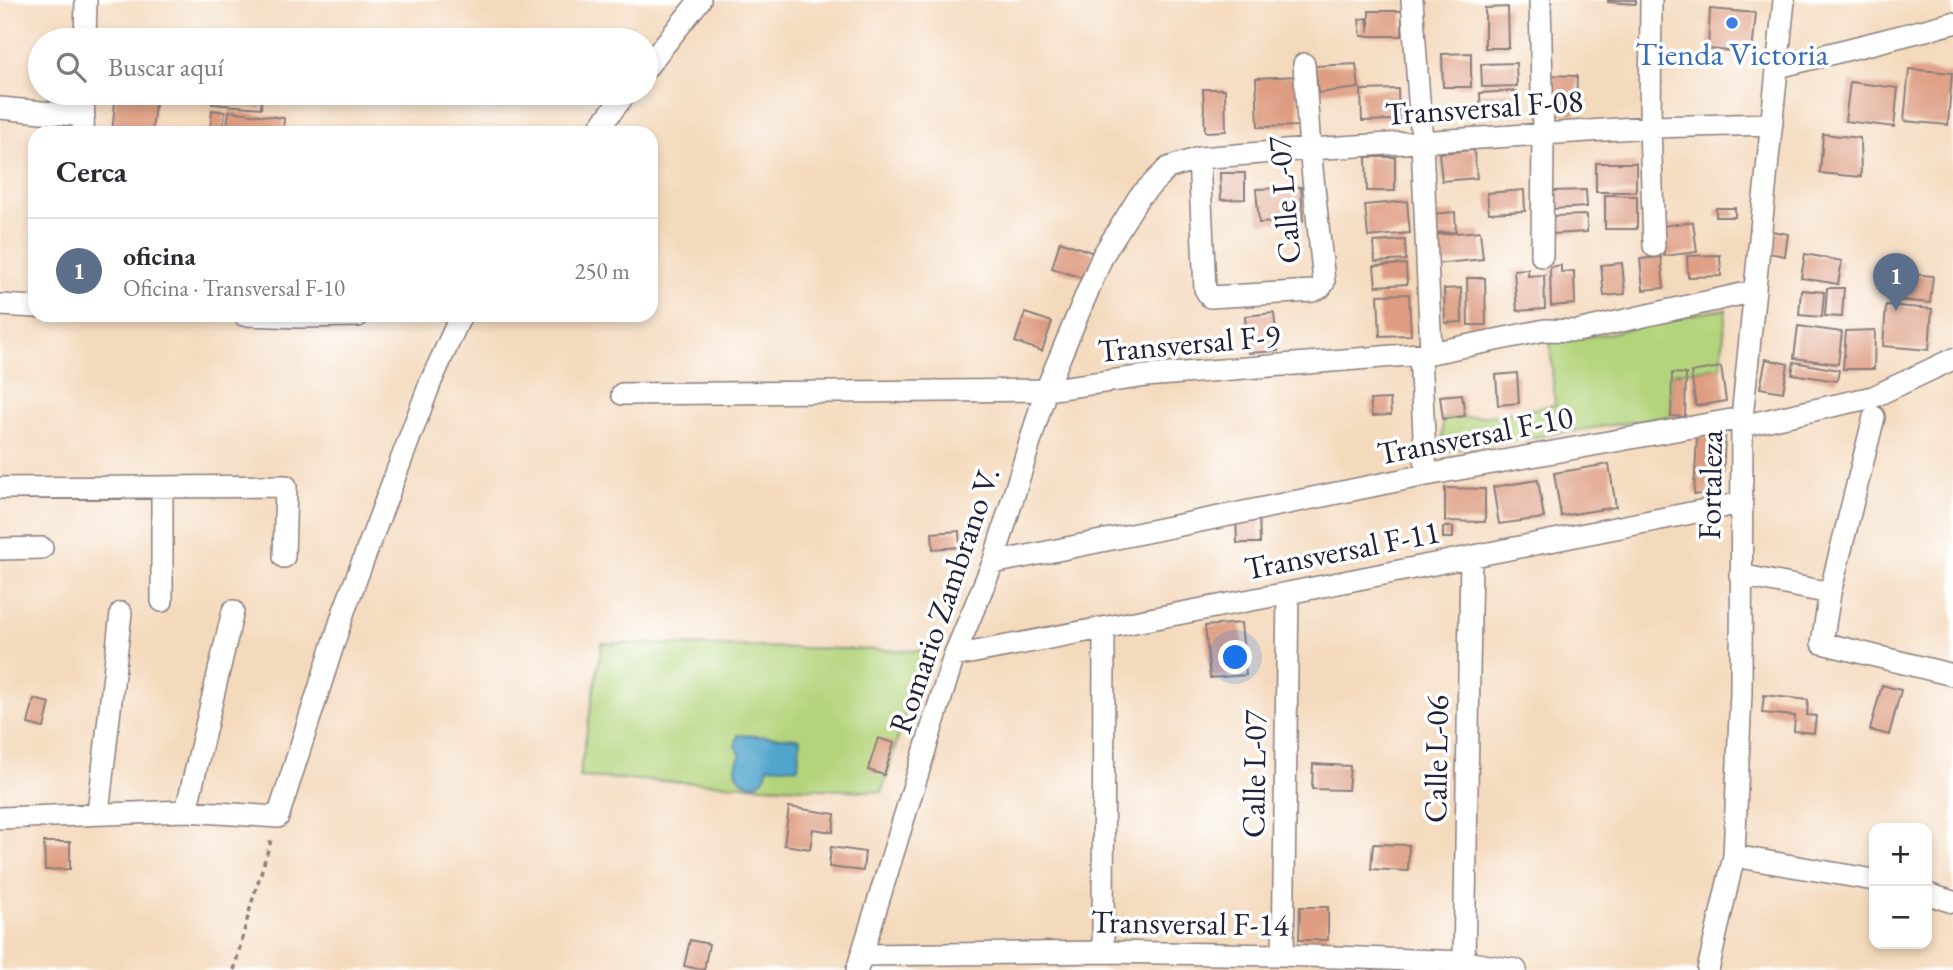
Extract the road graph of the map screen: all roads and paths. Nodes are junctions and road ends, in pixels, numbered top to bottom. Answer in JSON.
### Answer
{"nodes":[{"id":1,"x":86,"y":0,"type":"edge"},
{"id":2,"x":700,"y":0,"type":"edge"},
{"id":3,"x":1412,"y":0,"type":"edge"},
{"id":4,"x":1540,"y":0,"type":"edge"},
{"id":5,"x":1651,"y":0,"type":"edge"},
{"id":6,"x":1784,"y":0,"type":"edge"},
{"id":7,"x":1953,"y":23,"type":"edge"},
{"id":8,"x":85,"y":28,"type":"edge"},
{"id":9,"x":658,"y":53,"type":"edge"},
{"id":10,"x":1304,"y":64,"type":"dead end"},
{"id":11,"x":1779,"y":67,"type":"junction"},
{"id":12,"x":84,"y":105,"type":"edge"},
{"id":13,"x":617,"y":105,"type":"edge"},
{"id":14,"x":0,"y":108,"type":"edge"},
{"id":15,"x":83,"y":124,"type":"edge"},
{"id":16,"x":1772,"y":124,"type":"junction"},
{"id":17,"x":600,"y":126,"type":"edge"},
{"id":18,"x":1650,"y":127,"type":"junction"},
{"id":19,"x":1544,"y":135,"type":"junction"},
{"id":20,"x":1422,"y":142,"type":"junction"},
{"id":21,"x":1310,"y":149,"type":"junction"},
{"id":22,"x":1199,"y":158,"type":"junction"},
{"id":23,"x":1654,"y":246,"type":"dead end"},
{"id":24,"x":1103,"y":255,"type":"joint"},
{"id":25,"x":1542,"y":256,"type":"dead end"},
{"id":26,"x":1755,"y":291,"type":"junction"},
{"id":27,"x":0,"y":306,"type":"edge"},
{"id":28,"x":28,"y":307,"type":"edge"},
{"id":29,"x":458,"y":322,"type":"edge"},
{"id":30,"x":1426,"y":354,"type":"junction"},
{"id":31,"x":1953,"y":359,"type":"edge"},
{"id":32,"x":1046,"y":390,"type":"junction"},
{"id":33,"x":622,"y":394,"type":"dead end"},
{"id":34,"x":1874,"y":417,"type":"dead end"},
{"id":35,"x":1742,"y":422,"type":"junction"},
{"id":36,"x":1426,"y":475,"type":"junction"},
{"id":37,"x":162,"y":487,"type":"junction"},
{"id":38,"x":0,"y":488,"type":"edge"},
{"id":39,"x":1741,"y":503,"type":"junction"},
{"id":40,"x":42,"y":548,"type":"dead end"},
{"id":41,"x":0,"y":549,"type":"edge"},
{"id":42,"x":284,"y":557,"type":"dead end"},
{"id":43,"x":1471,"y":557,"type":"junction"},
{"id":44,"x":993,"y":563,"type":"junction"},
{"id":45,"x":1741,"y":575,"type":"junction"},
{"id":46,"x":1288,"y":593,"type":"junction"},
{"id":47,"x":1830,"y":593,"type":"junction"},
{"id":48,"x":162,"y":601,"type":"dead end"},
{"id":49,"x":233,"y":611,"type":"dead end"},
{"id":50,"x":121,"y":613,"type":"dead end"},
{"id":51,"x":1104,"y":629,"type":"junction"},
{"id":52,"x":954,"y":656,"type":"junction"},
{"id":53,"x":1953,"y":675,"type":"edge"},
{"id":54,"x":186,"y":811,"type":"junction"},
{"id":55,"x":99,"y":813,"type":"junction"},
{"id":56,"x":278,"y":817,"type":"junction"},
{"id":57,"x":0,"y":818,"type":"edge"},
{"id":58,"x":1734,"y":856,"type":"junction"},
{"id":59,"x":1869,"y":879,"type":"edge"},
{"id":60,"x":1932,"y":896,"type":"edge"},
{"id":61,"x":1953,"y":902,"type":"edge"},
{"id":62,"x":1103,"y":952,"type":"junction"},
{"id":63,"x":1283,"y":955,"type":"junction"},
{"id":64,"x":1464,"y":962,"type":"junction"},
{"id":65,"x":860,"y":963,"type":"edge"},
{"id":66,"x":234,"y":970,"type":"edge"},
{"id":67,"x":1516,"y":970,"type":"edge"},
{"id":68,"x":1708,"y":970,"type":"edge"}],
"edges":[{"from":1,"to":8,"type":"street"},
{"from":2,"to":9,"type":"street"},
{"from":3,"to":20,"type":"street"},
{"from":4,"to":19,"type":"street"},
{"from":5,"to":18,"type":"street"},
{"from":6,"to":11,"type":"street","name":"Fortaleza"},
{"from":7,"to":11,"type":"street"},
{"from":10,"to":21,"type":"street","name":"Calle L-07"},
{"from":11,"to":16,"type":"street","name":"Fortaleza"},
{"from":12,"to":15,"type":"street"},
{"from":13,"to":17,"type":"street"},
{"from":14,"to":15,"type":"street"},
{"from":16,"to":18,"type":"street","name":"Transversal F-08"},
{"from":16,"to":26,"type":"street","name":"Fortaleza"},
{"from":18,"to":19,"type":"street","name":"Transversal F-08"},
{"from":18,"to":23,"type":"street"},
{"from":19,"to":20,"type":"street","name":"Transversal F-08"},
{"from":19,"to":25,"type":"street"},
{"from":20,"to":21,"type":"street","name":"Transversal F-08"},
{"from":20,"to":30,"type":"street"},
{"from":21,"to":22,"type":"street","name":"Transversal F-08"},
{"from":21,"to":22,"type":"street","name":"Calle L-07"},
{"from":22,"to":24,"type":"street","name":"Transversal F-08"},
{"from":24,"to":32,"type":"street","name":"Romario Zambrano V."},
{"from":26,"to":30,"type":"street","name":"Transversal F-9"},
{"from":26,"to":35,"type":"street","name":"Fortaleza"},
{"from":27,"to":28,"type":"street"},
{"from":29,"to":56,"type":"street"},
{"from":30,"to":32,"type":"street","name":"Transversal F-9"},
{"from":30,"to":36,"type":"street"},
{"from":31,"to":35,"type":"street","name":"Transversal F-10"},
{"from":32,"to":33,"type":"street","name":"Transversal F-9"},
{"from":32,"to":44,"type":"street","name":"Romario Zambrano V."},
{"from":34,"to":47,"type":"street"},
{"from":35,"to":36,"type":"street","name":"Transversal F-10"},
{"from":35,"to":39,"type":"street","name":"Fortaleza"},
{"from":36,"to":44,"type":"street","name":"Transversal F-10"},
{"from":37,"to":38,"type":"street"},
{"from":37,"to":42,"type":"street"},
{"from":37,"to":48,"type":"street"},
{"from":39,"to":43,"type":"street","name":"Transversal F-11"},
{"from":39,"to":45,"type":"street","name":"Fortaleza"},
{"from":40,"to":41,"type":"street"},
{"from":43,"to":46,"type":"street","name":"Transversal F-11"},
{"from":43,"to":64,"type":"street","name":"Calle L-06"},
{"from":44,"to":52,"type":"street","name":"Romario Zambrano V."},
{"from":45,"to":47,"type":"street"},
{"from":45,"to":58,"type":"street","name":"Fortaleza"},
{"from":46,"to":51,"type":"street","name":"Transversal F-11"},
{"from":46,"to":63,"type":"street","name":"Calle L-07"},
{"from":47,"to":53,"type":"street"},
{"from":49,"to":54,"type":"street"},
{"from":50,"to":55,"type":"street"},
{"from":51,"to":52,"type":"street","name":"Transversal F-11"},
{"from":51,"to":62,"type":"street"},
{"from":52,"to":65,"type":"street","name":"Romario Zambrano V."},
{"from":54,"to":55,"type":"street"},
{"from":54,"to":56,"type":"street"},
{"from":55,"to":57,"type":"street"},
{"from":56,"to":66,"type":"path"},
{"from":58,"to":59,"type":"street"},
{"from":58,"to":68,"type":"street","name":"Fortaleza"},
{"from":60,"to":61,"type":"street"},
{"from":62,"to":63,"type":"street","name":"Transversal F-14"},
{"from":62,"to":65,"type":"street","name":"Transversal F-14"},
{"from":63,"to":64,"type":"street","name":"Transversal F-14"},
{"from":64,"to":67,"type":"street","name":"Transversal F-14"}]}
